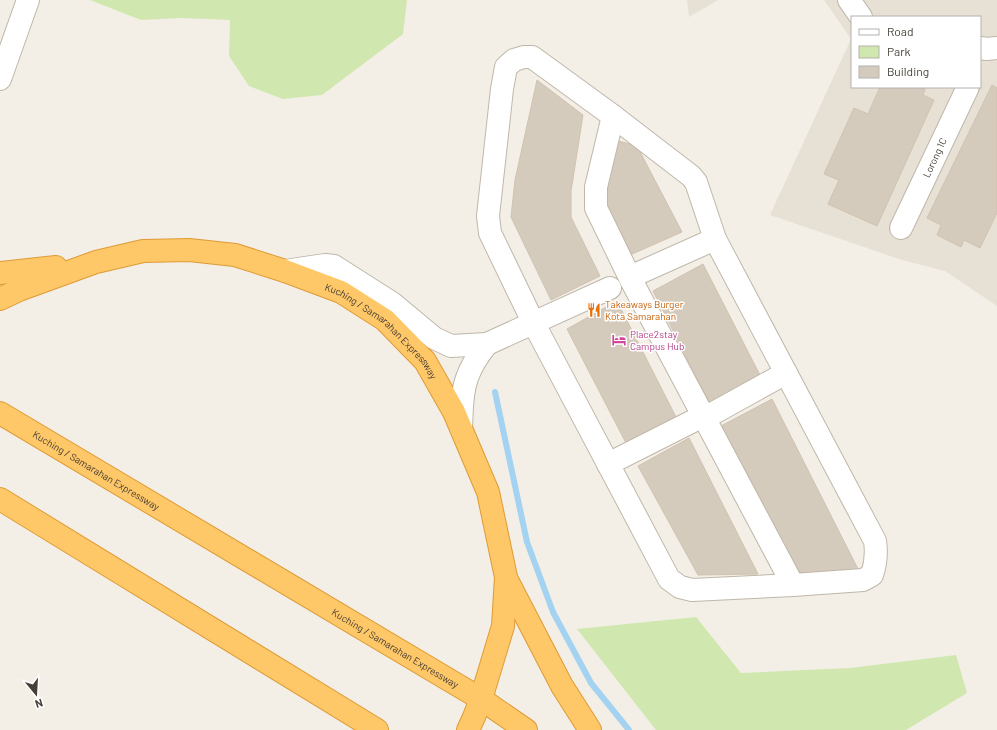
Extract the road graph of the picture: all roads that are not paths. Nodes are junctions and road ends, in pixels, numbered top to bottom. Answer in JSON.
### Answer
{"nodes":[{"id":1,"x":28,"y":0,"type":"edge"},
{"id":2,"x":848,"y":0,"type":"edge"},
{"id":3,"x":860,"y":16,"type":"edge"},
{"id":4,"x":0,"y":79,"type":"edge"},
{"id":5,"x":968,"y":88,"type":"edge"},
{"id":6,"x":613,"y":116,"type":"junction"},
{"id":7,"x":901,"y":228,"type":"dead end"},
{"id":8,"x":715,"y":239,"type":"junction"},
{"id":9,"x":96,"y":262,"type":"junction"},
{"id":10,"x":1,"y":271,"type":"edge"},
{"id":11,"x":285,"y":271,"type":"junction"},
{"id":12,"x":639,"y":273,"type":"dead end"},
{"id":13,"x":610,"y":288,"type":"dead end"},
{"id":14,"x":0,"y":299,"type":"edge"},
{"id":15,"x":532,"y":322,"type":"junction"},
{"id":16,"x":487,"y":344,"type":"junction"},
{"id":17,"x":786,"y":373,"type":"junction"},
{"id":18,"x":0,"y":413,"type":"edge"},
{"id":19,"x":461,"y":428,"type":"junction"},
{"id":20,"x":608,"y":464,"type":"junction"},
{"id":21,"x":0,"y":499,"type":"edge"},
{"id":22,"x":506,"y":577,"type":"junction"},
{"id":23,"x":793,"y":585,"type":"junction"},
{"id":24,"x":481,"y":699,"type":"junction"},
{"id":25,"x":377,"y":730,"type":"edge"},
{"id":26,"x":468,"y":730,"type":"edge"},
{"id":27,"x":526,"y":730,"type":"edge"},
{"id":28,"x":590,"y":730,"type":"edge"}],
"edges":[{"from":1,"to":4,"type":"street"},
{"from":2,"to":3,"type":"street"},
{"from":5,"to":7,"type":"street","name":"Lorong 1C"},
{"from":6,"to":8,"type":"street"},
{"from":6,"to":15,"type":"street"},
{"from":6,"to":23,"type":"street"},
{"from":8,"to":12,"type":"street"},
{"from":8,"to":17,"type":"street"},
{"from":9,"to":10,"type":"highway"},
{"from":9,"to":11,"type":"highway","name":"Kuching / Samarahan Expressway"},
{"from":9,"to":14,"type":"highway","name":"Kuching / Samarahan Expressway"},
{"from":11,"to":16,"type":"street"},
{"from":11,"to":19,"type":"highway","name":"Kuching / Samarahan Expressway"},
{"from":13,"to":15,"type":"street"},
{"from":15,"to":16,"type":"street"},
{"from":15,"to":20,"type":"street"},
{"from":16,"to":19,"type":"street"},
{"from":17,"to":20,"type":"street"},
{"from":17,"to":23,"type":"street"},
{"from":18,"to":24,"type":"highway","name":"Kuching / Samarahan Expressway"},
{"from":19,"to":22,"type":"highway","name":"Kuching / Samarahan Expressway"},
{"from":20,"to":23,"type":"street"},
{"from":21,"to":25,"type":"highway"},
{"from":22,"to":24,"type":"highway","name":"Kuching / Samarahan Expressway"},
{"from":22,"to":28,"type":"highway"},
{"from":24,"to":26,"type":"highway","name":"Kuching / Samarahan Expressway"},
{"from":24,"to":27,"type":"highway","name":"Kuching / Samarahan Expressway"}]}
